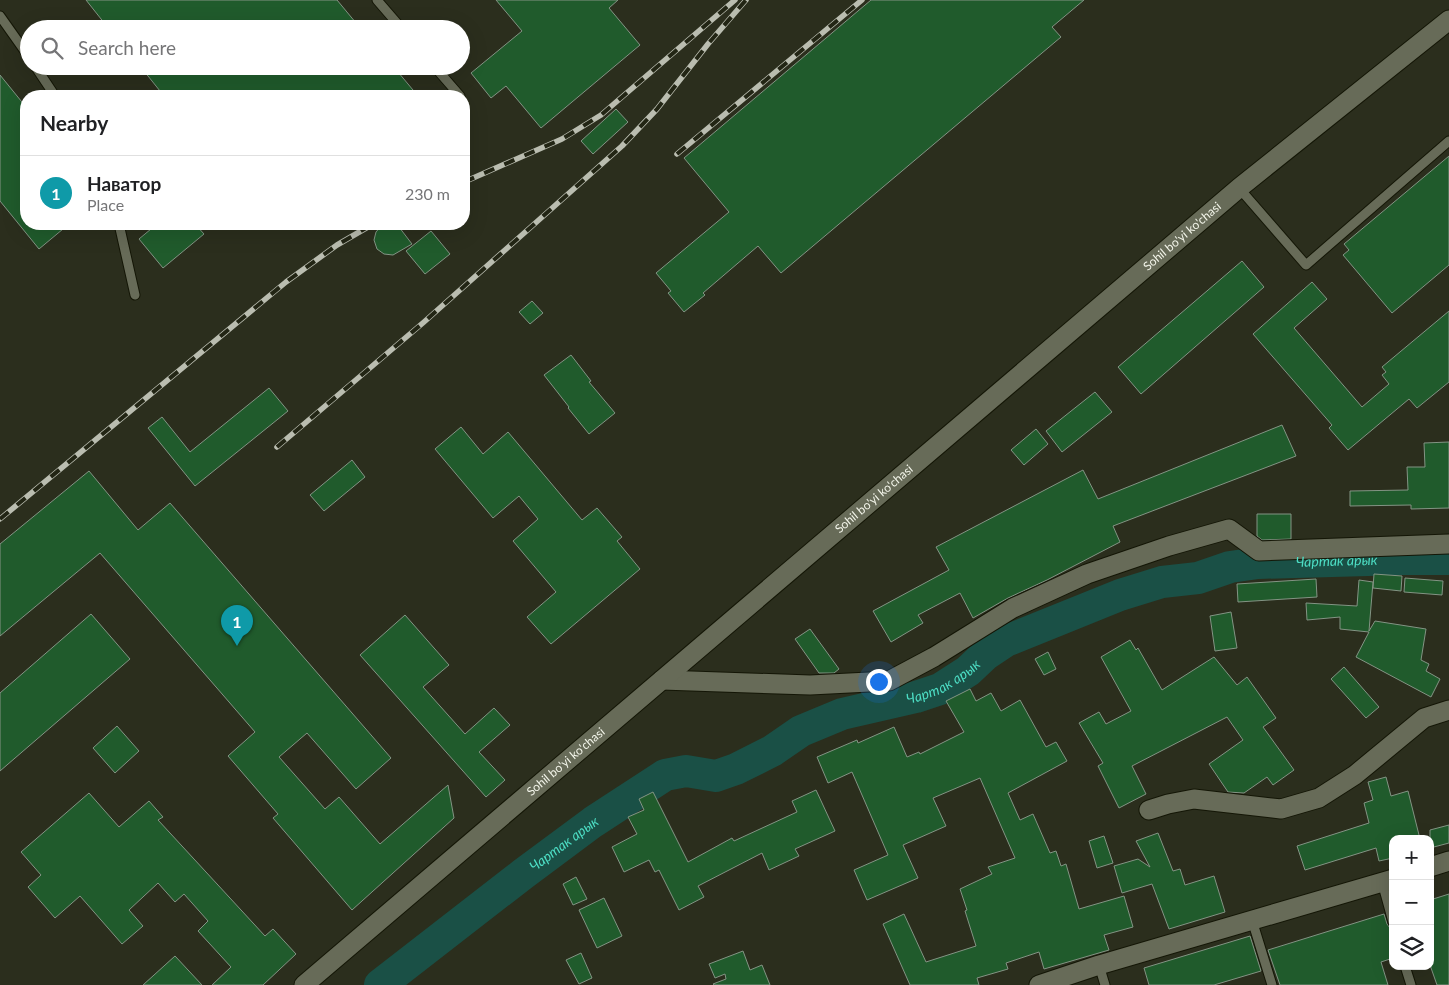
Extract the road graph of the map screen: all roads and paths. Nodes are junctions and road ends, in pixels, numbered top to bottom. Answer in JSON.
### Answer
{"nodes":[{"id":1,"x":377,"y":0,"type":"edge"},
{"id":2,"x":0,"y":16,"type":"edge"},
{"id":3,"x":394,"y":20,"type":"edge"},
{"id":4,"x":1449,"y":20,"type":"edge"},
{"id":5,"x":20,"y":44,"type":"edge"},
{"id":6,"x":41,"y":75,"type":"edge"},
{"id":7,"x":442,"y":75,"type":"edge"},
{"id":8,"x":51,"y":90,"type":"edge"},
{"id":9,"x":455,"y":90,"type":"edge"},
{"id":10,"x":1449,"y":141,"type":"edge"},
{"id":11,"x":1239,"y":188,"type":"junction"},
{"id":12,"x":120,"y":230,"type":"edge"},
{"id":13,"x":135,"y":295,"type":"dead end"},
{"id":14,"x":1449,"y":544,"type":"edge"},
{"id":15,"x":662,"y":680,"type":"junction"},
{"id":16,"x":1449,"y":710,"type":"edge"},
{"id":17,"x":1150,"y":810,"type":"dead end"},
{"id":18,"x":1449,"y":861,"type":"edge"},
{"id":19,"x":1434,"y":866,"type":"edge"},
{"id":20,"x":1387,"y":880,"type":"edge"},
{"id":21,"x":1389,"y":894,"type":"edge"},
{"id":22,"x":1252,"y":920,"type":"junction"},
{"id":23,"x":1099,"y":965,"type":"junction"},
{"id":24,"x":1406,"y":970,"type":"edge"},
{"id":25,"x":304,"y":985,"type":"edge"},
{"id":26,"x":1039,"y":985,"type":"edge"},
{"id":27,"x":1105,"y":985,"type":"edge"},
{"id":28,"x":1272,"y":985,"type":"edge"},
{"id":29,"x":1410,"y":985,"type":"edge"}],
"edges":[{"from":1,"to":3,"type":"lane"},
{"from":2,"to":5,"type":"lane"},
{"from":4,"to":11,"type":"street","name":"Sohil bo'yi ko'chasi"},
{"from":6,"to":8,"type":"lane"},
{"from":7,"to":9,"type":"lane"},
{"from":10,"to":11,"type":"lane"},
{"from":11,"to":15,"type":"street","name":"Sohil bo'yi ko'chasi"},
{"from":12,"to":13,"type":"lane"},
{"from":14,"to":15,"type":"street"},
{"from":15,"to":25,"type":"street","name":"Sohil bo'yi ko'chasi"},
{"from":16,"to":17,"type":"street"},
{"from":18,"to":19,"type":"street"},
{"from":20,"to":21,"type":"lane"},
{"from":20,"to":22,"type":"street"},
{"from":22,"to":23,"type":"street"},
{"from":22,"to":28,"type":"lane"},
{"from":23,"to":26,"type":"street"},
{"from":23,"to":27,"type":"lane"},
{"from":24,"to":29,"type":"lane"}]}
